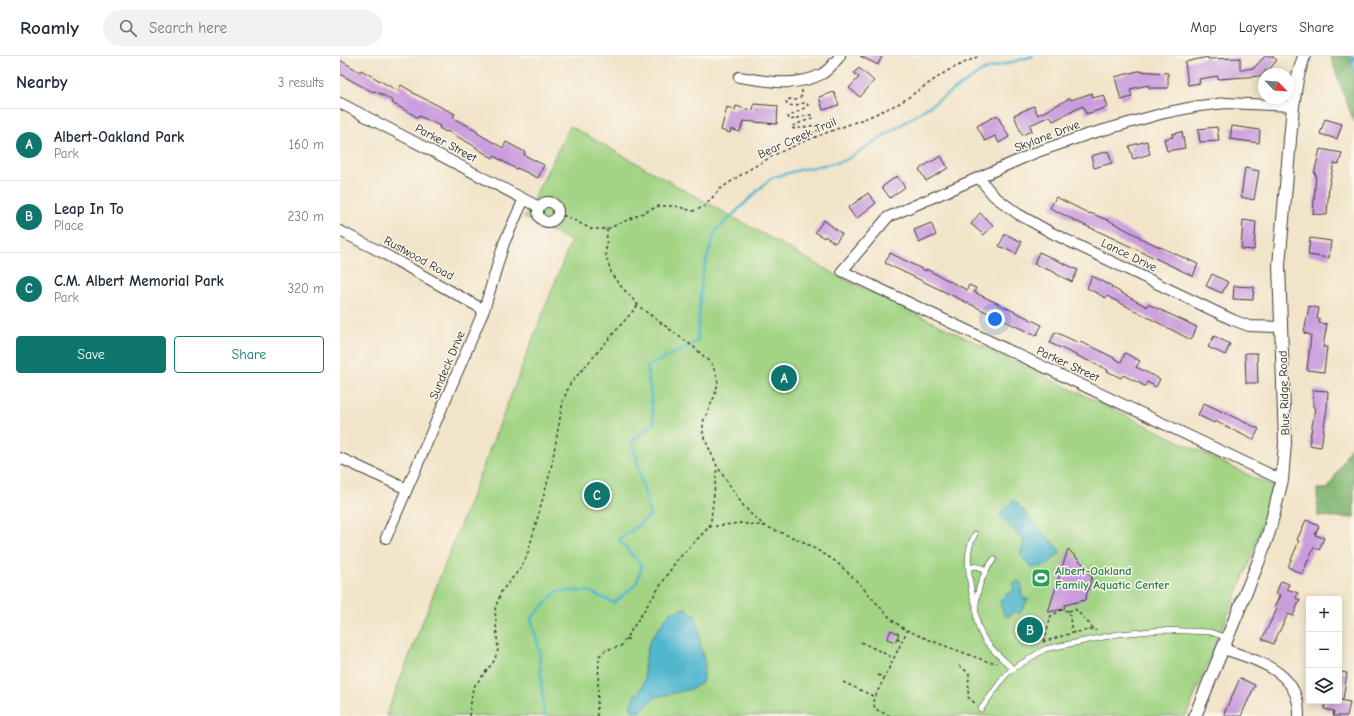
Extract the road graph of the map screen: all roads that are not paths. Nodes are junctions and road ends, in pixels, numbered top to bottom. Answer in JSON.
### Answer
{"nodes":[{"id":1,"x":840,"y":56,"type":"edge"},
{"id":2,"x":1304,"y":56,"type":"edge"},
{"id":3,"x":739,"y":77,"type":"dead end"},
{"id":4,"x":340,"y":103,"type":"edge"},
{"id":5,"x":1293,"y":106,"type":"junction"},
{"id":6,"x":979,"y":178,"type":"junction"},
{"id":7,"x":524,"y":199,"type":"junction"},
{"id":8,"x":539,"y":208,"type":"junction"},
{"id":9,"x":340,"y":231,"type":"edge"},
{"id":10,"x":842,"y":271,"type":"joint"},
{"id":11,"x":484,"y":310,"type":"junction"},
{"id":12,"x":1281,"y":327,"type":"junction"},
{"id":13,"x":340,"y":458,"type":"edge"},
{"id":14,"x":1282,"y":480,"type":"junction"},
{"id":15,"x":407,"y":489,"type":"junction"},
{"id":16,"x":975,"y":534,"type":"dead end"},
{"id":17,"x":386,"y":538,"type":"dead end"},
{"id":18,"x":994,"y":560,"type":"dead end"},
{"id":19,"x":969,"y":568,"type":"junction"},
{"id":20,"x":986,"y":572,"type":"junction"},
{"id":21,"x":975,"y":604,"type":"junction"},
{"id":22,"x":1226,"y":643,"type":"junction"},
{"id":23,"x":1012,"y":669,"type":"junction"},
{"id":24,"x":981,"y":709,"type":"road end"},
{"id":25,"x":1195,"y":716,"type":"edge"},
{"id":26,"x":1299,"y":716,"type":"edge"}],
"edges":[{"from":1,"to":3,"type":"street"},
{"from":2,"to":5,"type":"street","name":"Blue Ridge Road"},
{"from":4,"to":7,"type":"street","name":"Parker Street"},
{"from":5,"to":6,"type":"street","name":"Skylane Drive"},
{"from":5,"to":12,"type":"street","name":"Blue Ridge Road"},
{"from":6,"to":10,"type":"street","name":"Skylane Drive"},
{"from":6,"to":12,"type":"street","name":"Lance Drive"},
{"from":7,"to":8,"type":"street","name":"Parker Street"},
{"from":7,"to":11,"type":"street","name":"Sundeck Drive"},
{"from":8,"to":8,"type":"street"},
{"from":9,"to":11,"type":"street","name":"Rustwood Road"},
{"from":10,"to":14,"type":"street","name":"Parker Street"},
{"from":11,"to":15,"type":"street","name":"Sundeck Drive"},
{"from":12,"to":14,"type":"street","name":"Blue Ridge Road"},
{"from":13,"to":15,"type":"street"},
{"from":14,"to":22,"type":"street","name":"Blue Ridge Road"},
{"from":15,"to":17,"type":"street","name":"Sundeck Drive"},
{"from":16,"to":19,"type":"lane"},
{"from":18,"to":20,"type":"lane"},
{"from":19,"to":20,"type":"lane"},
{"from":19,"to":21,"type":"lane"},
{"from":20,"to":21,"type":"lane"},
{"from":21,"to":23,"type":"lane"},
{"from":22,"to":23,"type":"lane"},
{"from":22,"to":25,"type":"street","name":"Blue Ridge Road"},
{"from":22,"to":26,"type":"street"},
{"from":23,"to":24,"type":"lane"}]}
